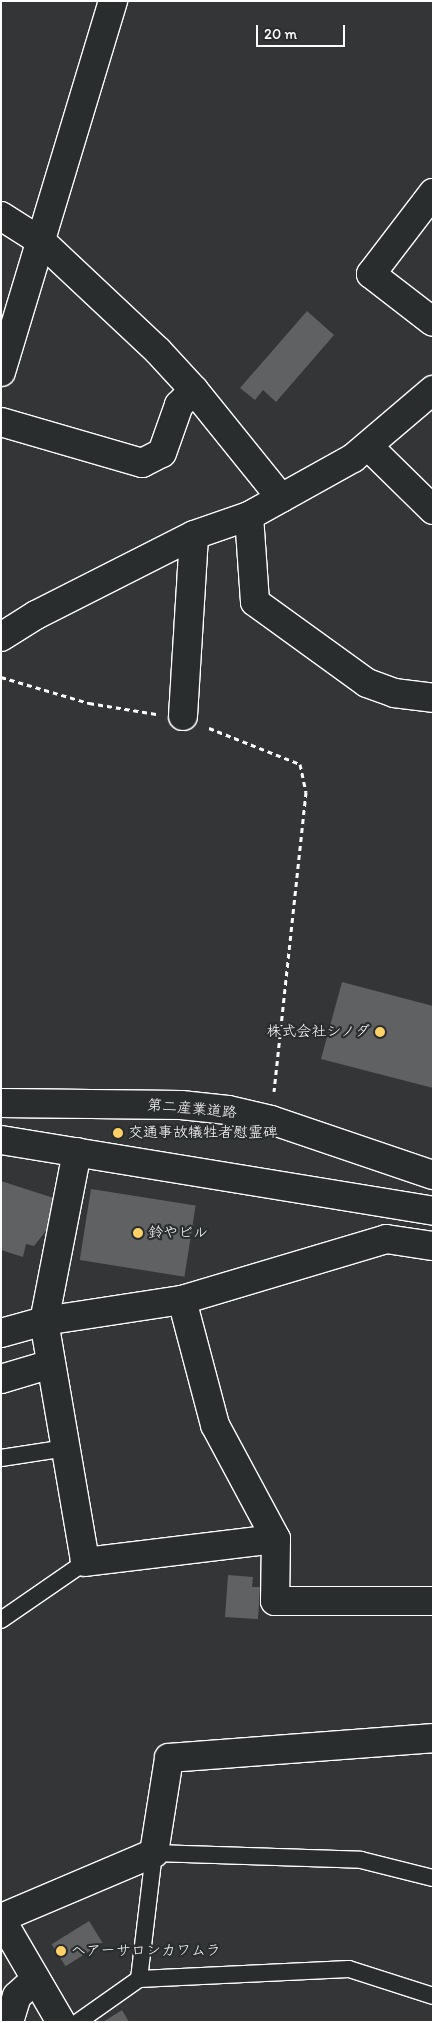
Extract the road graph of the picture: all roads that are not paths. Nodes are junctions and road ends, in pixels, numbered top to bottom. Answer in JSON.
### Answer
{"nodes":[{"id":1,"x":113,"y":1,"type":"edge"},
{"id":2,"x":433,"y":193,"type":"edge"},
{"id":3,"x":1,"y":216,"type":"edge"},
{"id":4,"x":42,"y":242,"type":"junction"},
{"id":5,"x":433,"y":322,"type":"edge"},
{"id":6,"x":1,"y":372,"type":"edge"},
{"id":7,"x":194,"y":390,"type":"junction"},
{"id":8,"x":433,"y":390,"type":"edge"},
{"id":9,"x":1,"y":422,"type":"edge"},
{"id":10,"x":369,"y":447,"type":"junction"},
{"id":11,"x":281,"y":498,"type":"junction"},
{"id":12,"x":433,"y":510,"type":"edge"},
{"id":13,"x":249,"y":516,"type":"junction"},
{"id":14,"x":194,"y":535,"type":"junction"},
{"id":15,"x":1,"y":637,"type":"edge"},
{"id":16,"x":433,"y":698,"type":"edge"},
{"id":17,"x":183,"y":716,"type":"road end"},
{"id":18,"x":1,"y":1103,"type":"edge"},
{"id":19,"x":1,"y":1140,"type":"edge"},
{"id":20,"x":77,"y":1152,"type":"junction"},
{"id":21,"x":433,"y":1175,"type":"edge"},
{"id":22,"x":433,"y":1212,"type":"edge"},
{"id":23,"x":433,"y":1246,"type":"edge"},
{"id":24,"x":182,"y":1300,"type":"junction"},
{"id":25,"x":44,"y":1321,"type":"junction"},
{"id":26,"x":1,"y":1333,"type":"edge"},
{"id":27,"x":51,"y":1364,"type":"junction"},
{"id":28,"x":1,"y":1379,"type":"edge"},
{"id":29,"x":66,"y":1448,"type":"junction"},
{"id":30,"x":1,"y":1458,"type":"edge"},
{"id":31,"x":276,"y":1540,"type":"junction"},
{"id":32,"x":85,"y":1562,"type":"junction"},
{"id":33,"x":433,"y":1601,"type":"edge"},
{"id":34,"x":1,"y":1620,"type":"edge"},
{"id":35,"x":433,"y":1738,"type":"edge"},
{"id":36,"x":154,"y":1853,"type":"junction"},
{"id":37,"x":433,"y":1878,"type":"edge"},
{"id":38,"x":1,"y":1919,"type":"edge"},
{"id":39,"x":36,"y":1979,"type":"junction"},
{"id":40,"x":139,"y":1979,"type":"junction"},
{"id":41,"x":433,"y":1996,"type":"edge"},
{"id":42,"x":9,"y":2022,"type":"edge"},
{"id":43,"x":61,"y":2022,"type":"edge"},
{"id":44,"x":78,"y":2022,"type":"edge"}],
"edges":[{"from":1,"to":4,"type":"street"},
{"from":2,"to":5,"type":"street"},
{"from":3,"to":4,"type":"street"},
{"from":4,"to":6,"type":"street"},
{"from":4,"to":7,"type":"street"},
{"from":7,"to":9,"type":"street"},
{"from":7,"to":11,"type":"street"},
{"from":8,"to":10,"type":"street"},
{"from":10,"to":11,"type":"street"},
{"from":10,"to":12,"type":"street"},
{"from":11,"to":13,"type":"street"},
{"from":13,"to":14,"type":"street"},
{"from":13,"to":16,"type":"street"},
{"from":14,"to":15,"type":"street"},
{"from":14,"to":17,"type":"street"},
{"from":18,"to":21,"type":"street","name":"第二産業道路"},
{"from":19,"to":20,"type":"street"},
{"from":20,"to":22,"type":"street"},
{"from":20,"to":25,"type":"street"},
{"from":23,"to":24,"type":"street"},
{"from":24,"to":25,"type":"street"},
{"from":24,"to":31,"type":"street"},
{"from":25,"to":26,"type":"street"},
{"from":25,"to":27,"type":"street"},
{"from":27,"to":28,"type":"street"},
{"from":27,"to":29,"type":"street"},
{"from":29,"to":30,"type":"lane"},
{"from":29,"to":32,"type":"street"},
{"from":31,"to":32,"type":"street"},
{"from":31,"to":33,"type":"street"},
{"from":32,"to":34,"type":"lane"},
{"from":35,"to":36,"type":"street"},
{"from":36,"to":37,"type":"lane"},
{"from":36,"to":38,"type":"street"},
{"from":36,"to":40,"type":"lane"},
{"from":38,"to":39,"type":"street"},
{"from":39,"to":42,"type":"street"},
{"from":39,"to":43,"type":"street"},
{"from":40,"to":41,"type":"lane"},
{"from":40,"to":44,"type":"lane"}]}
